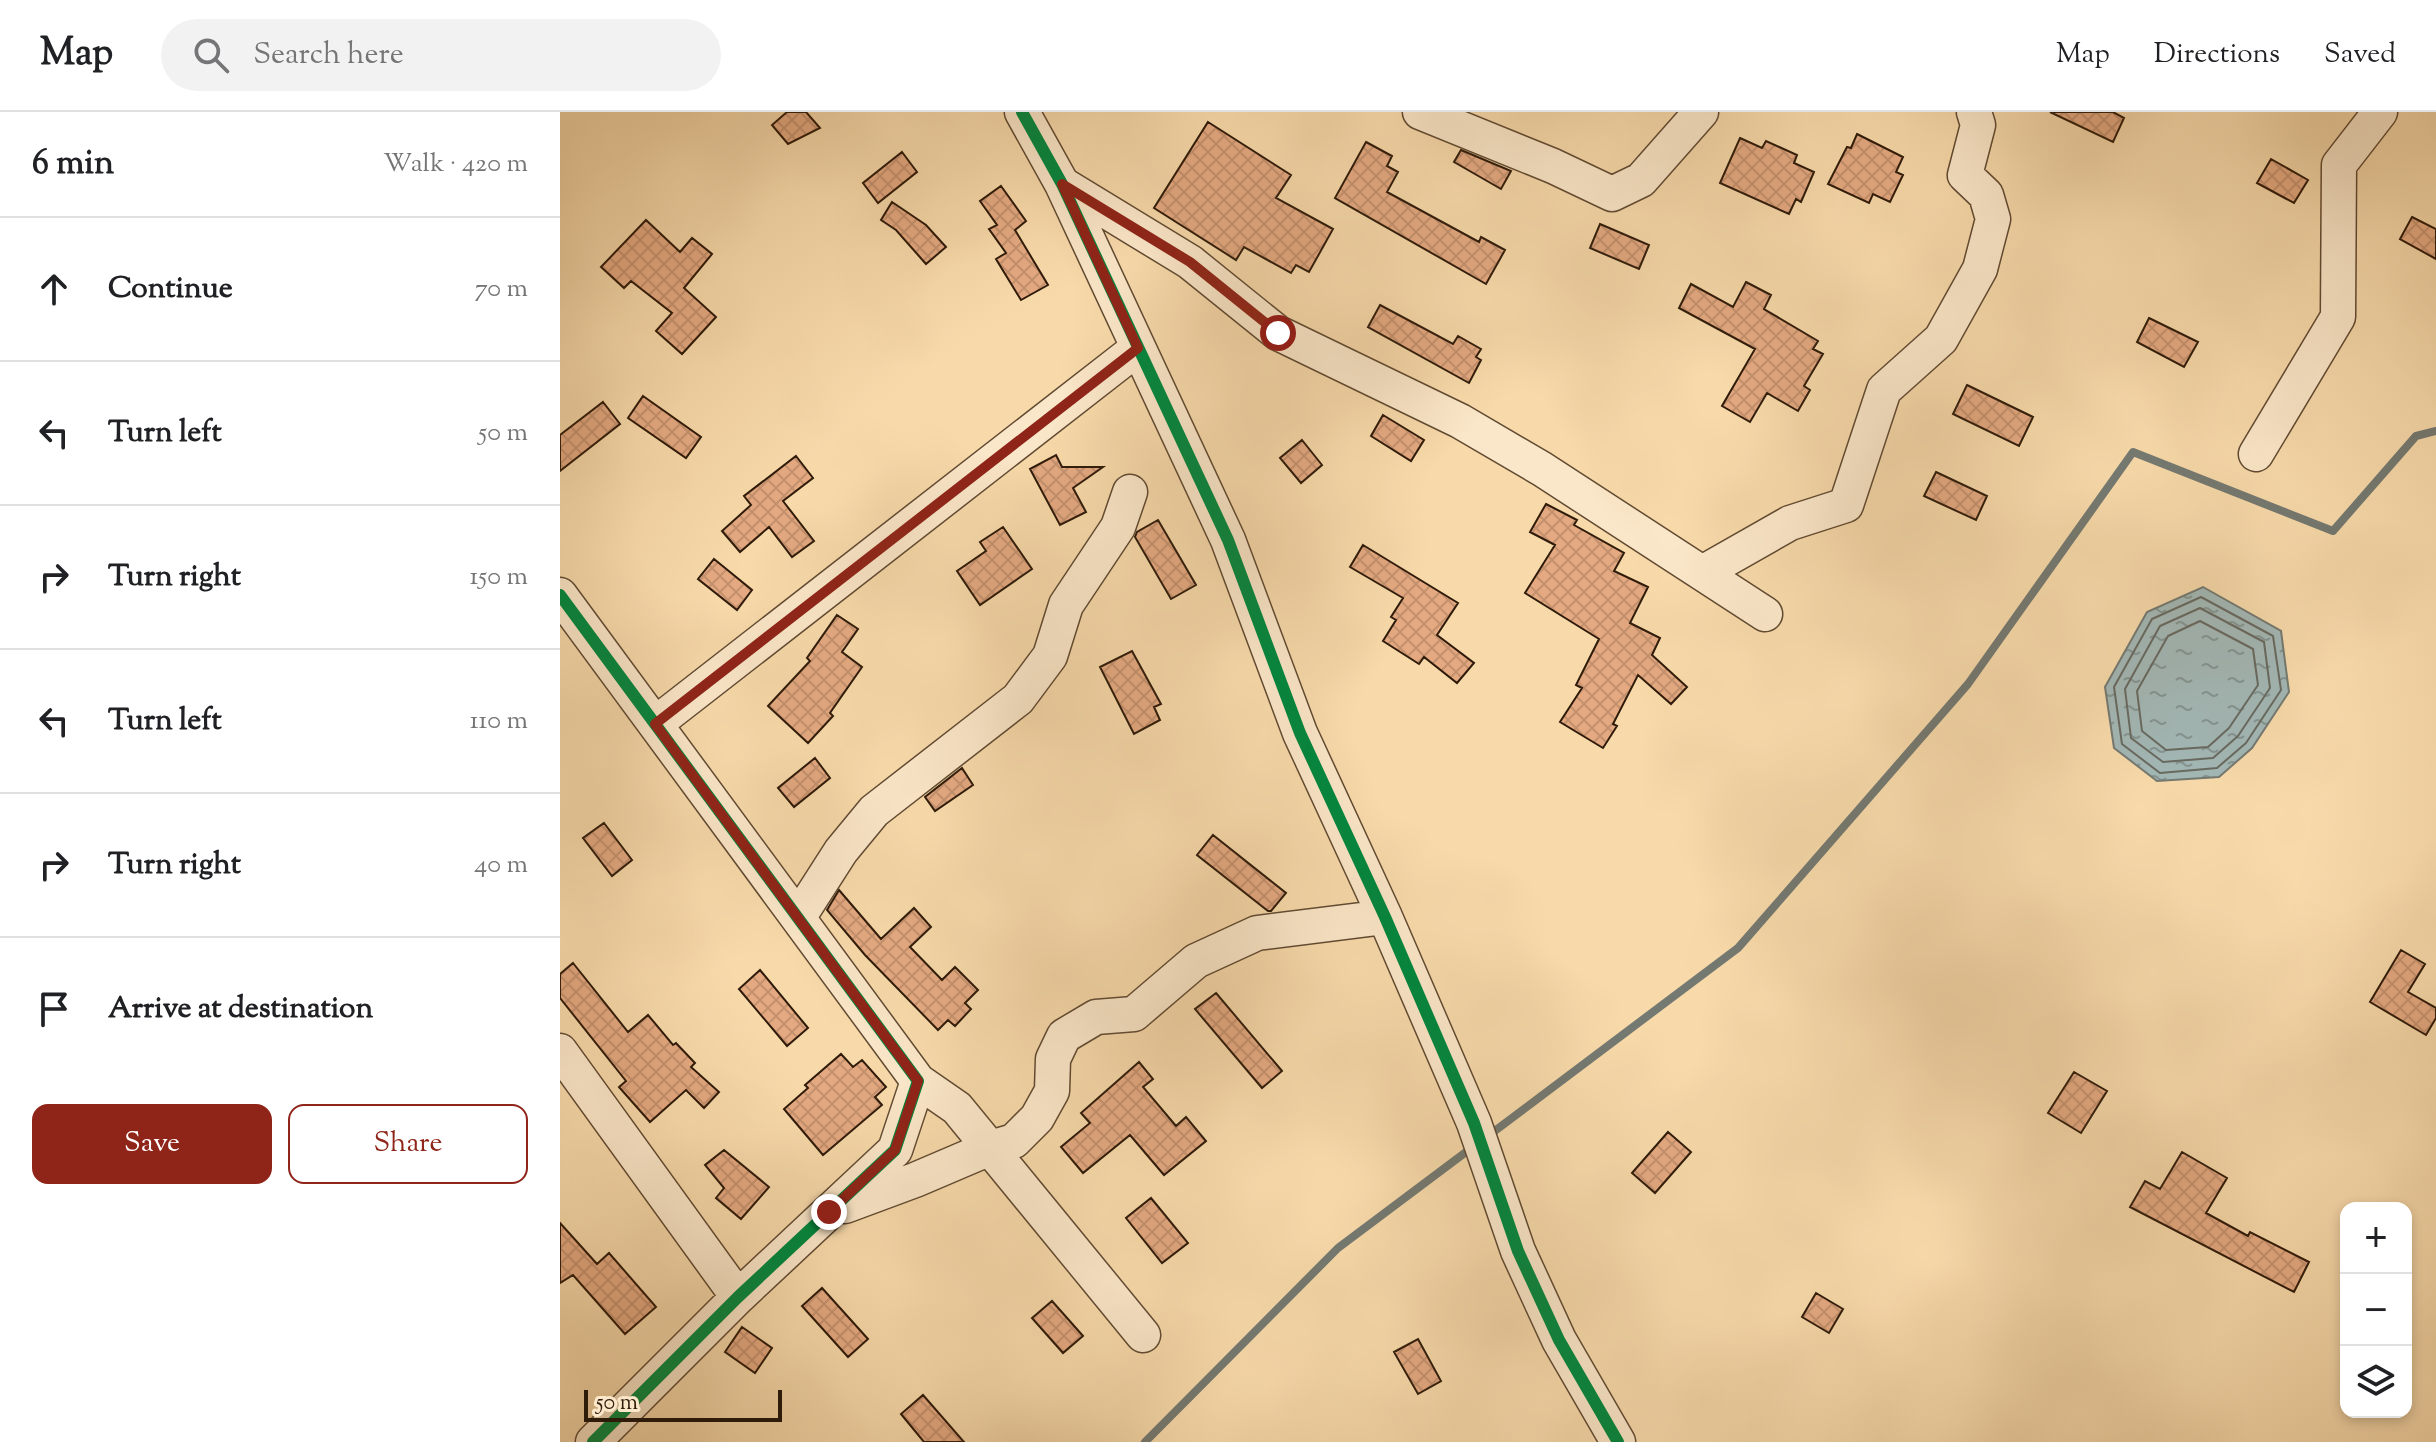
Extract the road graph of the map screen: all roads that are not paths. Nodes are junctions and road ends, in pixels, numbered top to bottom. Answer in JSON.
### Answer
{"nodes":[{"id":1,"x":1022,"y":112,"type":"edge"},
{"id":2,"x":1420,"y":112,"type":"edge"},
{"id":3,"x":1701,"y":112,"type":"edge"},
{"id":4,"x":1974,"y":112,"type":"edge"},
{"id":5,"x":2380,"y":112,"type":"edge"},
{"id":6,"x":1062,"y":184,"type":"junction"},
{"id":7,"x":1138,"y":348,"type":"junction"},
{"id":8,"x":2256,"y":454,"type":"dead end"},
{"id":9,"x":1130,"y":492,"type":"dead end"},
{"id":10,"x":1702,"y":573,"type":"junction"},
{"id":11,"x":560,"y":595,"type":"edge"},
{"id":12,"x":1765,"y":614,"type":"dead end"},
{"id":13,"x":655,"y":724,"type":"junction"},
{"id":14,"x":1385,"y":917,"type":"junction"},
{"id":15,"x":798,"y":918,"type":"junction"},
{"id":16,"x":560,"y":1051,"type":"edge"},
{"id":17,"x":918,"y":1081,"type":"junction"},
{"id":18,"x":990,"y":1148,"type":"junction"},
{"id":19,"x":829,"y":1212,"type":"junction"},
{"id":20,"x":738,"y":1297,"type":"junction"},
{"id":21,"x":1143,"y":1335,"type":"dead end"},
{"id":22,"x":1605,"y":1435,"type":"edge"},
{"id":23,"x":593,"y":1442,"type":"edge"}],
"edges":[{"from":1,"to":6,"type":"street"},
{"from":2,"to":3,"type":"street"},
{"from":4,"to":10,"type":"street"},
{"from":5,"to":8,"type":"street"},
{"from":6,"to":7,"type":"street"},
{"from":6,"to":10,"type":"street"},
{"from":7,"to":13,"type":"street"},
{"from":7,"to":14,"type":"street"},
{"from":9,"to":15,"type":"street"},
{"from":10,"to":12,"type":"street"},
{"from":11,"to":13,"type":"street"},
{"from":13,"to":15,"type":"street"},
{"from":14,"to":18,"type":"street"},
{"from":14,"to":22,"type":"street"},
{"from":15,"to":17,"type":"street"},
{"from":16,"to":20,"type":"street"},
{"from":17,"to":18,"type":"street"},
{"from":17,"to":19,"type":"street"},
{"from":18,"to":19,"type":"street"},
{"from":18,"to":21,"type":"street"},
{"from":19,"to":20,"type":"street"},
{"from":20,"to":23,"type":"street"}]}
